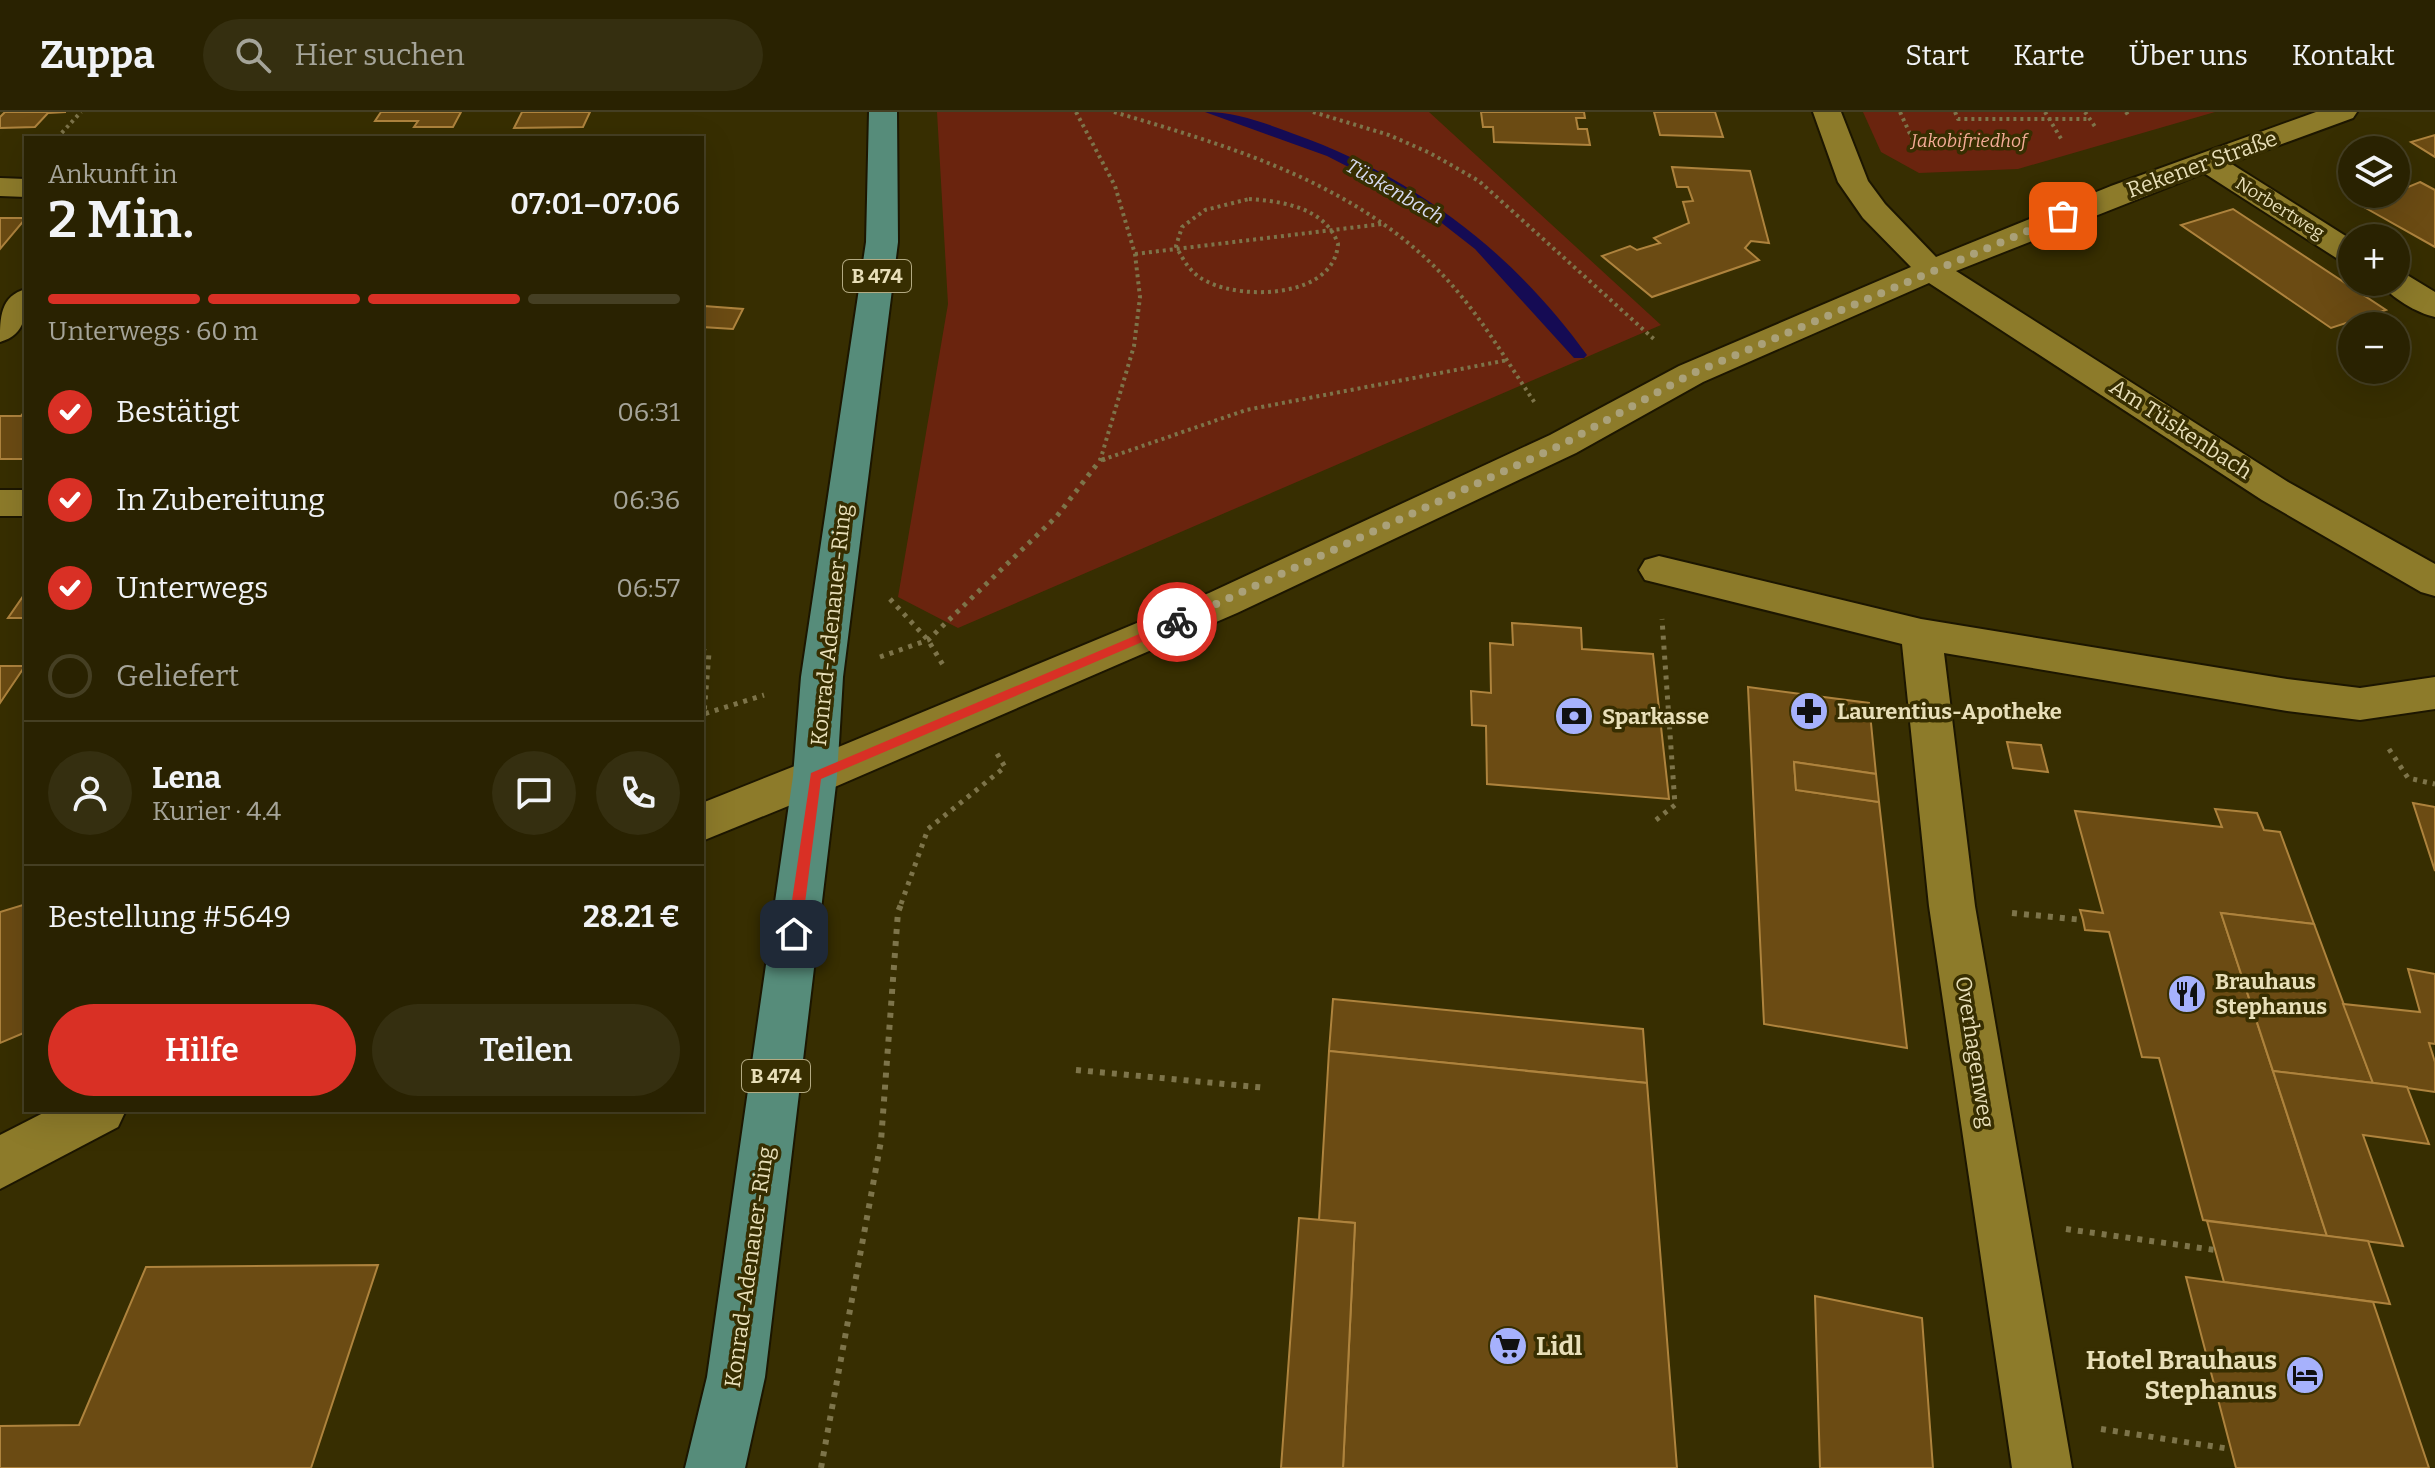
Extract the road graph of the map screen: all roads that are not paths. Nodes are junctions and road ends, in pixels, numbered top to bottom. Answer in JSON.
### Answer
{"nodes":[{"id":1,"x":883,"y":112,"type":"edge"},
{"id":2,"x":1827,"y":112,"type":"edge"},
{"id":3,"x":2343,"y":112,"type":"edge"},
{"id":4,"x":2209,"y":163,"type":"junction"},
{"id":5,"x":0,"y":187,"type":"edge"},
{"id":6,"x":24,"y":188,"type":"edge"},
{"id":7,"x":2338,"y":245,"type":"edge"},
{"id":8,"x":1931,"y":270,"type":"junction"},
{"id":9,"x":2410,"y":291,"type":"edge"},
{"id":10,"x":24,"y":301,"type":"edge"},
{"id":11,"x":2435,"y":307,"type":"edge"},
{"id":12,"x":0,"y":331,"type":"edge"},
{"id":13,"x":0,"y":503,"type":"edge"},
{"id":14,"x":24,"y":503,"type":"edge"},
{"id":15,"x":1659,"y":570,"type":"road end"},
{"id":16,"x":2435,"y":582,"type":"edge"},
{"id":17,"x":1921,"y":634,"type":"junction"},
{"id":18,"x":2435,"y":693,"type":"edge"},
{"id":19,"x":815,"y":776,"type":"junction"},
{"id":20,"x":704,"y":821,"type":"edge"},
{"id":21,"x":96,"y":1112,"type":"edge"},
{"id":22,"x":0,"y":1163,"type":"edge"},
{"id":23,"x":715,"y":1468,"type":"edge"},
{"id":24,"x":2042,"y":1468,"type":"edge"}],
"edges":[{"from":1,"to":19,"type":"main road","name":"Konrad-Adenauer-Ring","number":"B 474"},
{"from":2,"to":8,"type":"street","name":"Am Tüskenbach"},
{"from":3,"to":4,"type":"street","name":"Rekener Straße"},
{"from":4,"to":7,"type":"street","name":"Norbertweg"},
{"from":4,"to":8,"type":"street","name":"Rekener Straße"},
{"from":5,"to":6,"type":"street"},
{"from":8,"to":16,"type":"street","name":"Am Tüskenbach"},
{"from":8,"to":19,"type":"street","name":"Rekener Straße"},
{"from":9,"to":11,"type":"street"},
{"from":10,"to":12,"type":"street"},
{"from":13,"to":14,"type":"street"},
{"from":15,"to":17,"type":"street"},
{"from":17,"to":18,"type":"street"},
{"from":17,"to":24,"type":"street","name":"Overhagenweg"},
{"from":19,"to":20,"type":"street","name":"Rekener Straße"},
{"from":19,"to":23,"type":"main road","name":"Konrad-Adenauer-Ring","number":"B 474"},
{"from":21,"to":22,"type":"street"}]}
